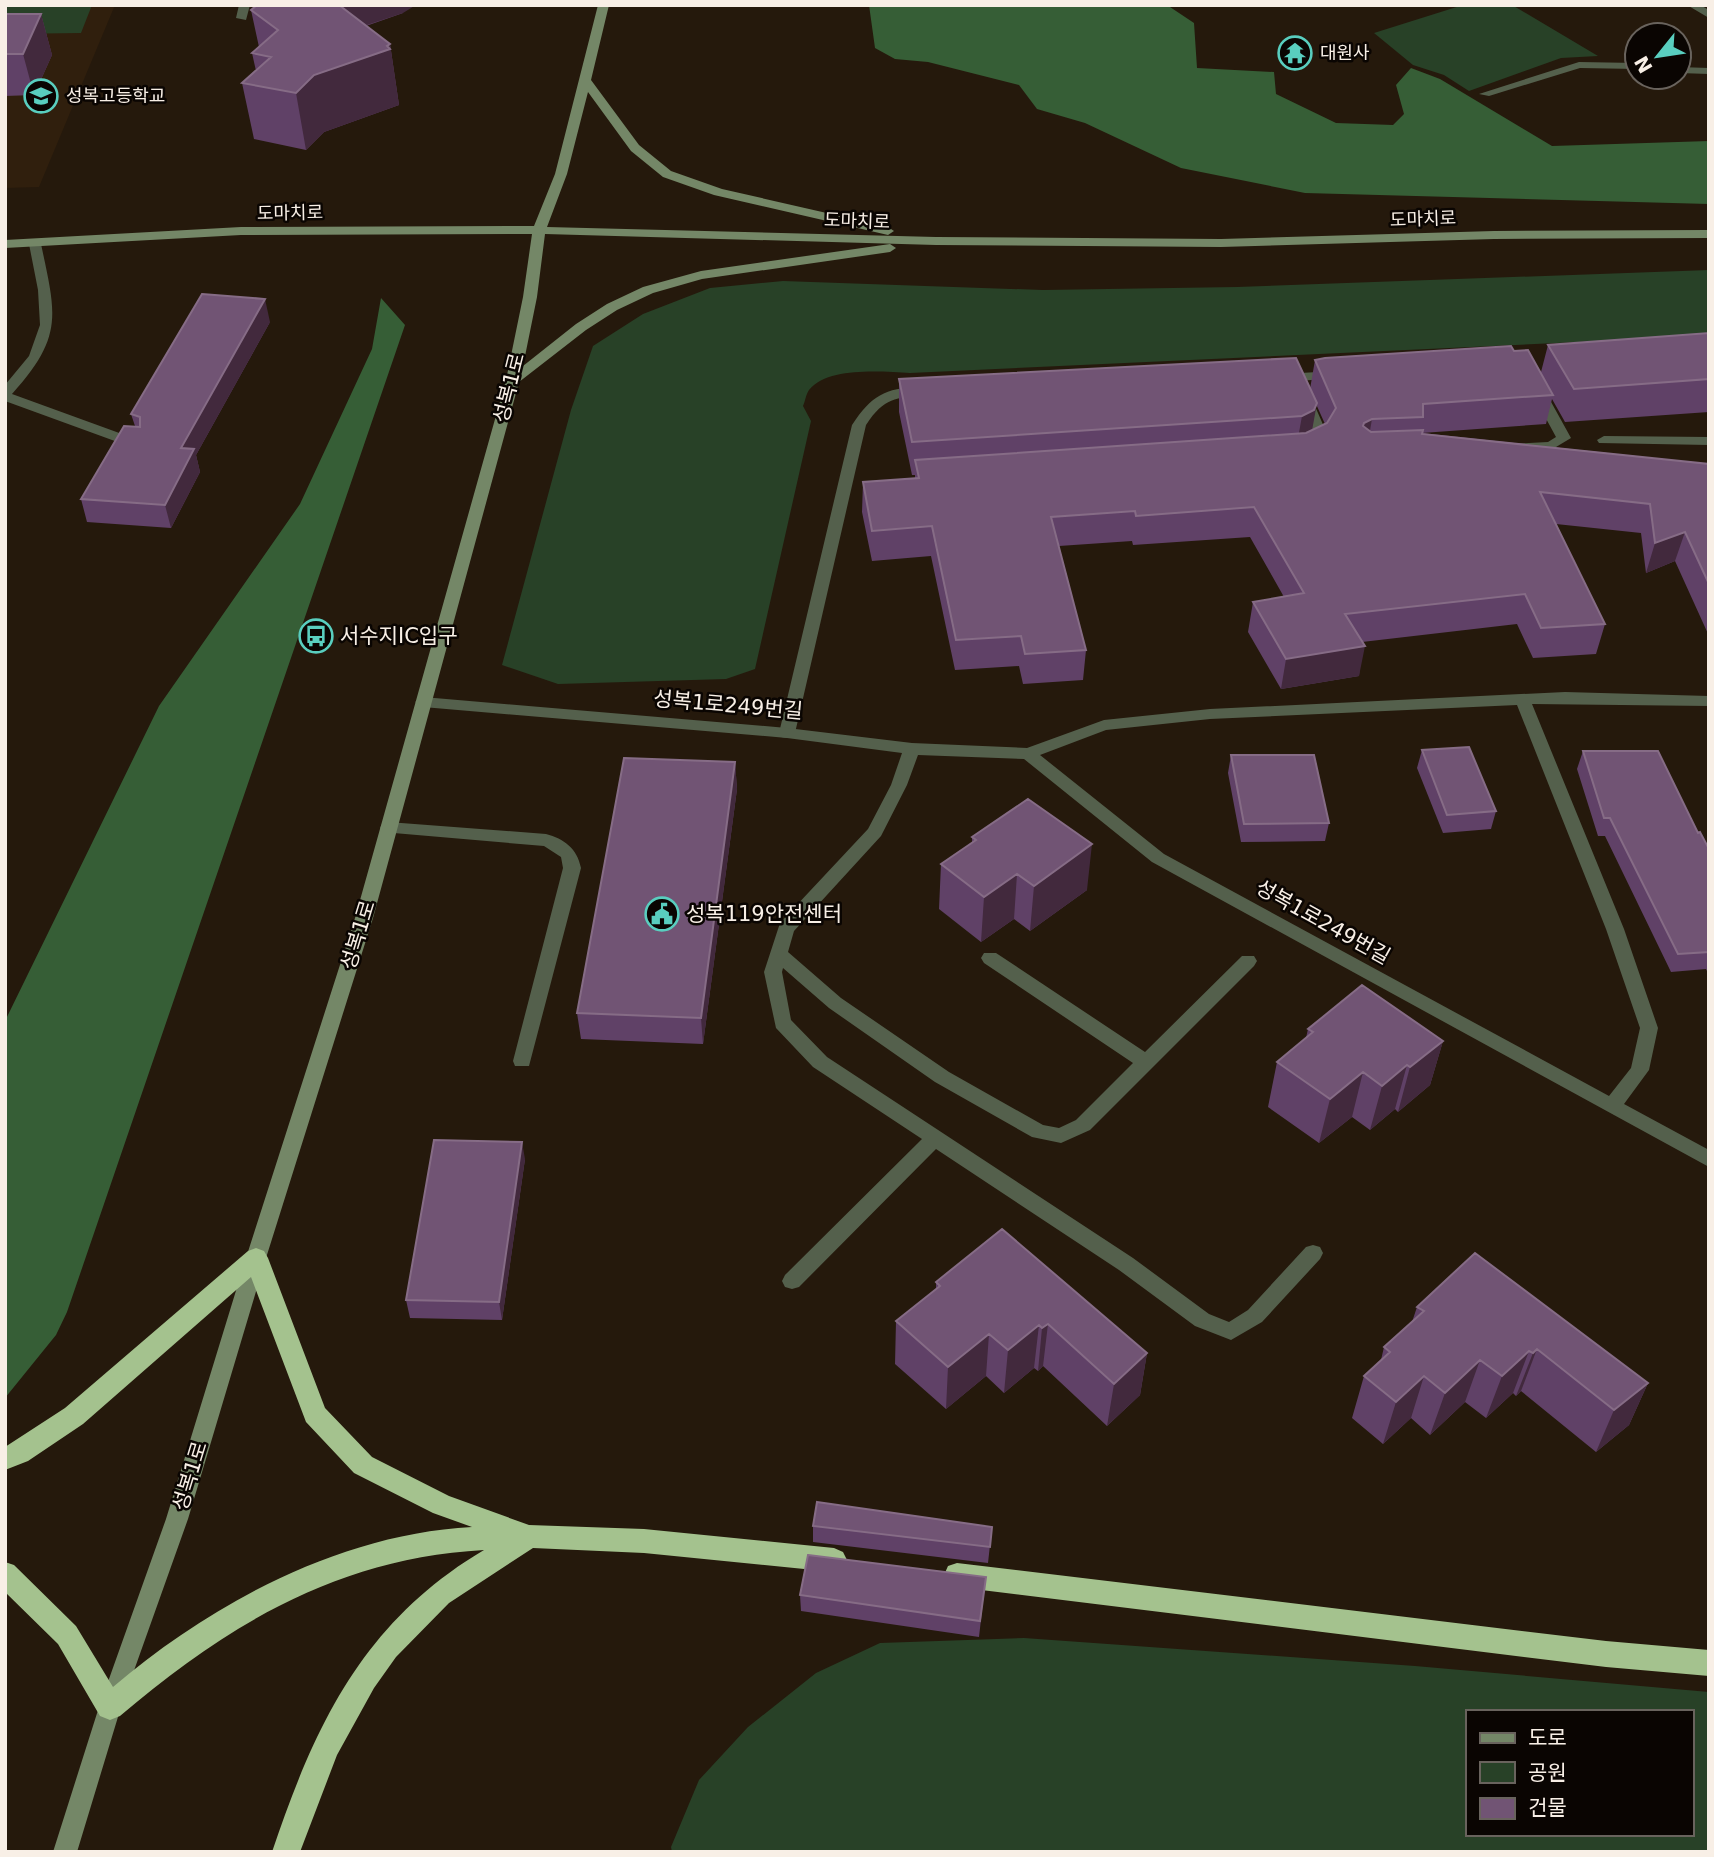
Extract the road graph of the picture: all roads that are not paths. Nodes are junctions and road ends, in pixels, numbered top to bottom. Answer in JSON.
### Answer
{"nodes":[{"id":1,"x":246,"y":5,"type":"edge"},
{"id":2,"x":604,"y":5,"type":"edge"},
{"id":3,"x":1692,"y":5,"type":"edge"},
{"id":4,"x":1709,"y":15,"type":"edge"},
{"id":5,"x":242,"y":18,"type":"dead end"},
{"id":6,"x":1623,"y":66,"type":"edge"},
{"id":7,"x":586,"y":82,"type":"junction"},
{"id":8,"x":1485,"y":94,"type":"dead end"},
{"id":9,"x":539,"y":230,"type":"junction"},
{"id":10,"x":1709,"y":234,"type":"edge"},
{"id":11,"x":936,"y":242,"type":"junction"},
{"id":12,"x":5,"y":244,"type":"edge"},
{"id":13,"x":34,"y":244,"type":"junction"},
{"id":14,"x":1352,"y":374,"type":"edge"},
{"id":15,"x":1295,"y":377,"type":"junction"},
{"id":16,"x":1530,"y":377,"type":"edge"},
{"id":17,"x":1267,"y":379,"type":"edge"},
{"id":18,"x":513,"y":380,"type":"junction"},
{"id":19,"x":932,"y":390,"type":"edge"},
{"id":20,"x":5,"y":395,"type":"edge"},
{"id":21,"x":1604,"y":440,"type":"dead end"},
{"id":22,"x":1709,"y":441,"type":"edge"},
{"id":23,"x":139,"y":445,"type":"edge"},
{"id":24,"x":1500,"y":448,"type":"edge"},
{"id":25,"x":1300,"y":456,"type":"edge"},
{"id":26,"x":1522,"y":698,"type":"junction"},
{"id":27,"x":1709,"y":701,"type":"edge"},
{"id":28,"x":424,"y":702,"type":"junction"},
{"id":29,"x":787,"y":733,"type":"junction"},
{"id":30,"x":912,"y":749,"type":"junction"},
{"id":31,"x":1028,"y":754,"type":"junction"},
{"id":32,"x":388,"y":828,"type":"junction"},
{"id":33,"x":779,"y":955,"type":"junction"},
{"id":34,"x":990,"y":958,"type":"edge"},
{"id":35,"x":1248,"y":961,"type":"dead end"},
{"id":36,"x":522,"y":1061,"type":"dead end"},
{"id":37,"x":1147,"y":1063,"type":"junction"},
{"id":38,"x":1612,"y":1106,"type":"junction"},
{"id":39,"x":934,"y":1139,"type":"junction"},
{"id":40,"x":1709,"y":1159,"type":"edge"},
{"id":41,"x":1313,"y":1252,"type":"dead end"},
{"id":42,"x":256,"y":1258,"type":"junction"},
{"id":43,"x":792,"y":1281,"type":"dead end"},
{"id":44,"x":5,"y":1459,"type":"edge"},
{"id":45,"x":531,"y":1535,"type":"junction"},
{"id":46,"x":862,"y":1563,"type":"edge"},
{"id":47,"x":929,"y":1572,"type":"edge"},
{"id":48,"x":5,"y":1574,"type":"edge"},
{"id":49,"x":1709,"y":1663,"type":"edge"},
{"id":50,"x":110,"y":1707,"type":"junction"},
{"id":51,"x":65,"y":1852,"type":"edge"},
{"id":52,"x":286,"y":1852,"type":"edge"}],
"edges":[{"from":1,"to":5,"type":"street"},
{"from":2,"to":7,"type":"main road","name":"성복1로"},
{"from":3,"to":4,"type":"street"},
{"from":6,"to":8,"type":"street"},
{"from":7,"to":9,"type":"main road","name":"성복1로"},
{"from":7,"to":11,"type":"main road"},
{"from":9,"to":11,"type":"main road","name":"도마치로"},
{"from":9,"to":13,"type":"main road","name":"도마치로"},
{"from":9,"to":18,"type":"main road","name":"성복1로"},
{"from":10,"to":11,"type":"main road","name":"도마치로"},
{"from":11,"to":18,"type":"main road"},
{"from":12,"to":13,"type":"main road","name":"도마치로"},
{"from":13,"to":20,"type":"street"},
{"from":14,"to":15,"type":"street"},
{"from":15,"to":17,"type":"street"},
{"from":15,"to":25,"type":"street"},
{"from":16,"to":24,"type":"street"},
{"from":18,"to":28,"type":"main road","name":"성복1로"},
{"from":19,"to":29,"type":"street"},
{"from":20,"to":23,"type":"street"},
{"from":21,"to":22,"type":"street"},
{"from":26,"to":27,"type":"street","name":"성복1로249번길"},
{"from":26,"to":31,"type":"street","name":"성복1로249번길"},
{"from":26,"to":38,"type":"street"},
{"from":28,"to":29,"type":"street","name":"성복1로249번길"},
{"from":28,"to":32,"type":"main road","name":"성복1로"},
{"from":29,"to":30,"type":"street","name":"성복1로249번길"},
{"from":30,"to":31,"type":"street","name":"성복1로249번길"},
{"from":30,"to":33,"type":"street"},
{"from":31,"to":38,"type":"street","name":"성복1로249번길"},
{"from":32,"to":36,"type":"street"},
{"from":32,"to":42,"type":"main road","name":"성복1로"},
{"from":33,"to":37,"type":"street"},
{"from":33,"to":39,"type":"street"},
{"from":34,"to":37,"type":"street"},
{"from":35,"to":37,"type":"street"},
{"from":38,"to":40,"type":"street","name":"성복1로249번길"},
{"from":39,"to":41,"type":"street"},
{"from":39,"to":43,"type":"street"},
{"from":42,"to":44,"type":"highway"},
{"from":42,"to":45,"type":"highway"},
{"from":42,"to":50,"type":"main road","name":"성복1로"},
{"from":45,"to":46,"type":"highway"},
{"from":45,"to":50,"type":"highway"},
{"from":45,"to":52,"type":"highway"},
{"from":47,"to":49,"type":"highway"},
{"from":48,"to":50,"type":"highway"},
{"from":50,"to":51,"type":"main road","name":"성복1로"}]}
